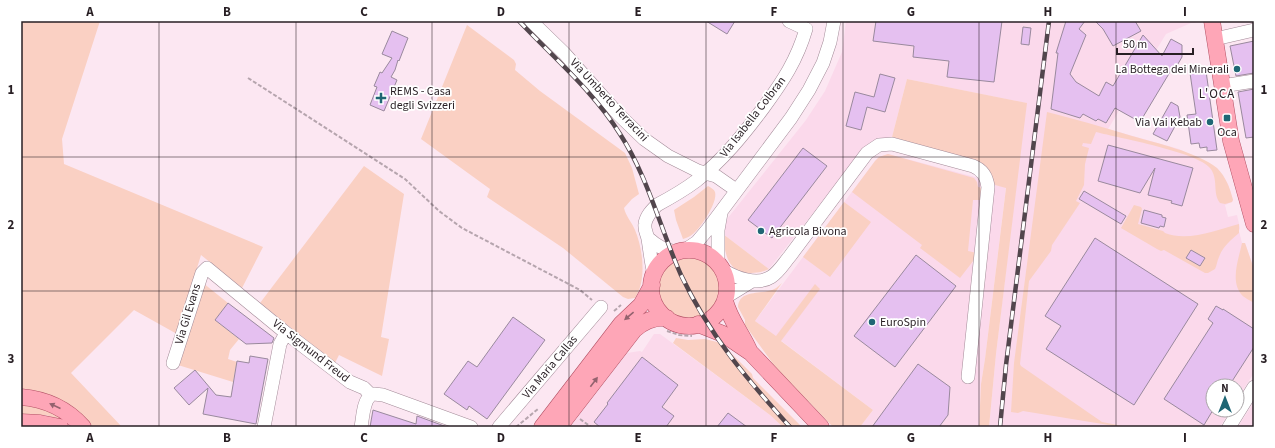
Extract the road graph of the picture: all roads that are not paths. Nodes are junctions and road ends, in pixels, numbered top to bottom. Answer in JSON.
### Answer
{"nodes":[{"id":1,"x":531,"y":21,"type":"edge"},
{"id":2,"x":789,"y":21,"type":"edge"},
{"id":3,"x":834,"y":21,"type":"edge"},
{"id":4,"x":1212,"y":21,"type":"edge"},
{"id":5,"x":1254,"y":30,"type":"edge"},
{"id":6,"x":1215,"y":39,"type":"junction"},
{"id":7,"x":1254,"y":81,"type":"edge"},
{"id":8,"x":1222,"y":86,"type":"junction"},
{"id":9,"x":706,"y":173,"type":"junction"},
{"id":10,"x":736,"y":190,"type":"junction"},
{"id":11,"x":722,"y":210,"type":"junction"},
{"id":12,"x":1254,"y":224,"type":"edge"},
{"id":13,"x":648,"y":238,"type":"junction"},
{"id":14,"x":680,"y":251,"type":"junction"},
{"id":15,"x":720,"y":266,"type":"junction"},
{"id":16,"x":207,"y":268,"type":"joint"},
{"id":17,"x":653,"y":280,"type":"junction"},
{"id":18,"x":752,"y":281,"type":"junction"},
{"id":19,"x":725,"y":299,"type":"junction"},
{"id":20,"x":601,"y":307,"type":"road end"},
{"id":21,"x":666,"y":324,"type":"junction"},
{"id":22,"x":697,"y":330,"type":"junction"},
{"id":23,"x":286,"y":333,"type":"junction"},
{"id":24,"x":751,"y":353,"type":"junction"},
{"id":25,"x":173,"y":363,"type":"dead end"},
{"id":26,"x":968,"y":378,"type":"dead end"},
{"id":27,"x":1254,"y":387,"type":"edge"},
{"id":28,"x":371,"y":395,"type":"junction"},
{"id":29,"x":21,"y":397,"type":"edge"},
{"id":30,"x":21,"y":422,"type":"edge"},
{"id":31,"x":60,"y":427,"type":"edge"},
{"id":32,"x":83,"y":427,"type":"edge"},
{"id":33,"x":264,"y":427,"type":"edge"},
{"id":34,"x":362,"y":427,"type":"edge"},
{"id":35,"x":471,"y":427,"type":"edge"},
{"id":36,"x":498,"y":427,"type":"edge"},
{"id":37,"x":542,"y":427,"type":"edge"},
{"id":38,"x":559,"y":427,"type":"edge"},
{"id":39,"x":821,"y":427,"type":"edge"},
{"id":40,"x":1229,"y":427,"type":"edge"}],
"edges":[{"from":1,"to":9,"type":"street","name":"Via Umberto Terracini"},
{"from":2,"to":9,"type":"street","name":"Via Isabella Colbran"},
{"from":3,"to":10,"type":"street"},
{"from":4,"to":6,"type":"main road"},
{"from":5,"to":6,"type":"street"},
{"from":6,"to":8,"type":"main road"},
{"from":7,"to":8,"type":"street"},
{"from":8,"to":12,"type":"main road"},
{"from":9,"to":10,"type":"street","name":"Via Umberto Terracini"},
{"from":9,"to":13,"type":"street","name":"Via Isabella Colbran"},
{"from":10,"to":11,"type":"street"},
{"from":11,"to":14,"type":"street"},
{"from":11,"to":15,"type":"street"},
{"from":13,"to":14,"type":"street"},
{"from":13,"to":17,"type":"street","name":"Via Isabella Colbran"},
{"from":14,"to":15,"type":"main road"},
{"from":14,"to":17,"type":"main road"},
{"from":15,"to":18,"type":"street"},
{"from":15,"to":19,"type":"main road"},
{"from":16,"to":23,"type":"street","name":"Via Sigmund Freud"},
{"from":16,"to":25,"type":"street","name":"Via Gil Evans"},
{"from":17,"to":21,"type":"main road"},
{"from":17,"to":37,"type":"main road","one_way":true},
{"from":18,"to":19,"type":"street"},
{"from":18,"to":26,"type":"street"},
{"from":19,"to":22,"type":"main road"},
{"from":19,"to":24,"type":"main road"},
{"from":20,"to":36,"type":"street","name":"Via Maria Callas"},
{"from":21,"to":22,"type":"main road"},
{"from":38,"to":21,"type":"main road","one_way":true},
{"from":22,"to":24,"type":"main road"},
{"from":23,"to":28,"type":"street","name":"Via Sigmund Freud"},
{"from":23,"to":33,"type":"street"},
{"from":24,"to":39,"type":"main road"},
{"from":27,"to":40,"type":"street"},
{"from":28,"to":34,"type":"street"},
{"from":28,"to":35,"type":"street","name":"Via Sigmund Freud"},
{"from":32,"to":29,"type":"main road","one_way":true},
{"from":30,"to":31,"type":"main road"}]}
